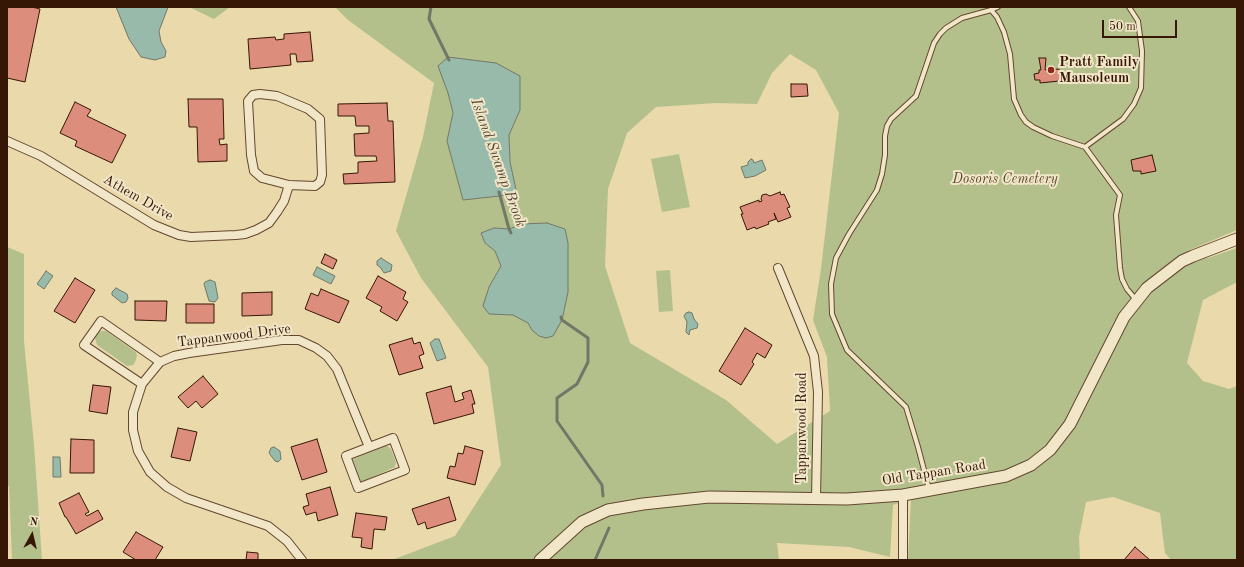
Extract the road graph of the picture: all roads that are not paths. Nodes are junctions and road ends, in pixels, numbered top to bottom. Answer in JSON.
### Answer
{"nodes":[{"id":1,"x":998,"y":7,"type":"edge"},
{"id":2,"x":1129,"y":7,"type":"edge"},
{"id":3,"x":991,"y":10,"type":"junction"},
{"id":4,"x":7,"y":141,"type":"edge"},
{"id":5,"x":1085,"y":147,"type":"junction"},
{"id":6,"x":289,"y":185,"type":"junction"},
{"id":7,"x":1237,"y":239,"type":"edge"},
{"id":8,"x":778,"y":268,"type":"dead end"},
{"id":9,"x":1137,"y":301,"type":"junction"},
{"id":10,"x":160,"y":362,"type":"junction"},
{"id":11,"x":142,"y":384,"type":"junction"},
{"id":12,"x":369,"y":447,"type":"junction"},
{"id":13,"x":929,"y":492,"type":"junction"},
{"id":14,"x":903,"y":495,"type":"junction"},
{"id":15,"x":816,"y":499,"type":"junction"},
{"id":16,"x":300,"y":559,"type":"edge"},
{"id":17,"x":540,"y":560,"type":"edge"},
{"id":18,"x":903,"y":560,"type":"edge"}],
"edges":[{"from":1,"to":3,"type":"lane"},
{"from":2,"to":5,"type":"lane"},
{"from":3,"to":5,"type":"lane"},
{"from":3,"to":13,"type":"lane"},
{"from":4,"to":6,"type":"street","name":"Athem Drive"},
{"from":5,"to":9,"type":"lane"},
{"from":6,"to":6,"type":"street"},
{"from":7,"to":9,"type":"street","name":"Old Tappan Road"},
{"from":8,"to":15,"type":"street","name":"Tappanwood Road"},
{"from":9,"to":13,"type":"street","name":"Old Tappan Road"},
{"from":10,"to":11,"type":"street"},
{"from":10,"to":11,"type":"street"},
{"from":10,"to":12,"type":"street","name":"Tappanwood Drive"},
{"from":11,"to":16,"type":"street"},
{"from":12,"to":12,"type":"street"},
{"from":13,"to":14,"type":"street","name":"Old Tappan Road"},
{"from":14,"to":15,"type":"street","name":"Old Tappan Road"},
{"from":14,"to":18,"type":"street"},
{"from":15,"to":17,"type":"street","name":"Old Tappan Road"}]}
